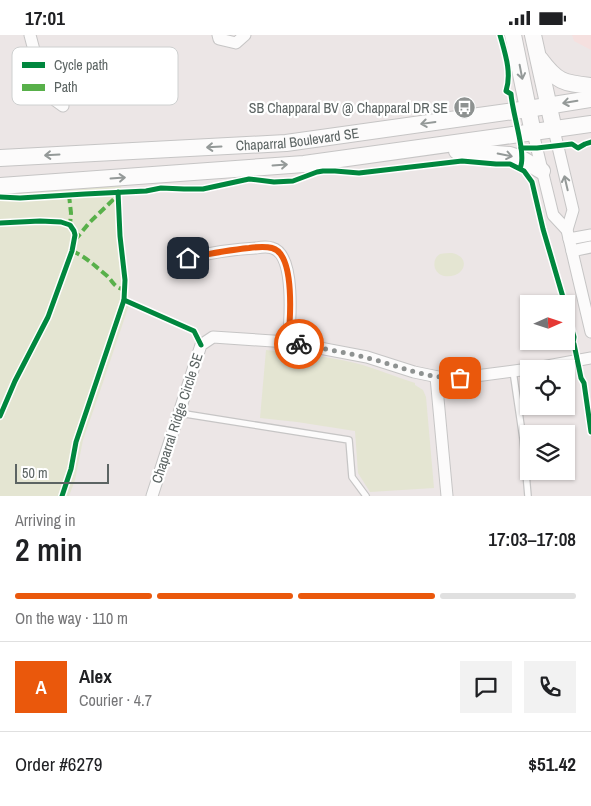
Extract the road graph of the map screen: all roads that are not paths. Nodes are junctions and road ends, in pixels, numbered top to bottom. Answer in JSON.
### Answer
{"nodes":[{"id":1,"x":218,"y":35,"type":"edge"},
{"id":2,"x":245,"y":35,"type":"edge"},
{"id":3,"x":513,"y":35,"type":"edge"},
{"id":4,"x":534,"y":35,"type":"edge"},
{"id":5,"x":538,"y":57,"type":"junction"},
{"id":6,"x":591,"y":86,"type":"edge"},
{"id":7,"x":591,"y":99,"type":"edge"},
{"id":8,"x":61,"y":105,"type":"edge"},
{"id":9,"x":548,"y":106,"type":"junction"},
{"id":10,"x":63,"y":107,"type":"dead end"},
{"id":11,"x":528,"y":109,"type":"junction"},
{"id":12,"x":591,"y":124,"type":"edge"},
{"id":13,"x":554,"y":130,"type":"junction"},
{"id":14,"x":533,"y":133,"type":"junction"},
{"id":15,"x":422,"y":148,"type":"junction"},
{"id":16,"x":0,"y":158,"type":"edge"},
{"id":17,"x":542,"y":171,"type":"junction"},
{"id":18,"x":0,"y":186,"type":"edge"},
{"id":19,"x":568,"y":234,"type":"junction"},
{"id":20,"x":591,"y":235,"type":"edge"},
{"id":21,"x":591,"y":247,"type":"edge"},
{"id":22,"x":572,"y":251,"type":"junction"},
{"id":23,"x":188,"y":258,"type":"dead end"},
{"id":24,"x":591,"y":333,"type":"edge"},
{"id":25,"x":288,"y":342,"type":"junction"},
{"id":26,"x":591,"y":358,"type":"edge"},
{"id":27,"x":575,"y":361,"type":"edge"},
{"id":28,"x":520,"y":370,"type":"edge"},
{"id":29,"x":513,"y":371,"type":"junction"},
{"id":30,"x":436,"y":377,"type":"junction"},
{"id":31,"x":179,"y":413,"type":"junction"},
{"id":32,"x":152,"y":496,"type":"edge"},
{"id":33,"x":366,"y":496,"type":"edge"},
{"id":34,"x":446,"y":496,"type":"edge"},
{"id":35,"x":528,"y":496,"type":"edge"}],
"edges":[{"from":1,"to":2,"type":"street"},
{"from":3,"to":11,"type":"main road","one_way":true},
{"from":4,"to":5,"type":"main road"},
{"from":5,"to":6,"type":"main road"},
{"from":5,"to":9,"type":"main road"},
{"from":7,"to":9,"type":"main road","name":"Chaparral Boulevard SE","one_way":true},
{"from":8,"to":10,"type":"street"},
{"from":9,"to":11,"type":"main road","name":"Chaparral Boulevard SE"},
{"from":9,"to":13,"type":"main road"},
{"from":11,"to":14,"type":"main road"},
{"from":11,"to":16,"type":"main road","name":"Chaparral Boulevard SE","one_way":true},
{"from":12,"to":13,"type":"main road","name":"Chaparral Boulevard SE"},
{"from":13,"to":14,"type":"main road","name":"Chaparral Boulevard SE"},
{"from":19,"to":13,"type":"street","one_way":true},
{"from":14,"to":15,"type":"main road","name":"Chaparral Boulevard SE"},
{"from":14,"to":17,"type":"street"},
{"from":15,"to":17,"type":"main road","one_way":true},
{"from":18,"to":15,"type":"main road","name":"Chaparral Boulevard SE","one_way":true},
{"from":17,"to":19,"type":"street"},
{"from":19,"to":20,"type":"street"},
{"from":19,"to":22,"type":"street"},
{"from":21,"to":22,"type":"street"},
{"from":22,"to":24,"type":"street"},
{"from":23,"to":25,"type":"street"},
{"from":25,"to":30,"type":"street","name":"Chaparral Ridge Circle SE"},
{"from":25,"to":31,"type":"street","name":"Chaparral Ridge Circle SE"},
{"from":26,"to":27,"type":"street","name":"Chaparral Ridge Circle SE"},
{"from":28,"to":29,"type":"street","name":"Chaparral Ridge Circle SE"},
{"from":29,"to":30,"type":"street","name":"Chaparral Ridge Circle SE"},
{"from":29,"to":35,"type":"lane"},
{"from":30,"to":34,"type":"street"},
{"from":31,"to":32,"type":"street","name":"Chaparral Ridge Circle SE"},
{"from":31,"to":33,"type":"lane"}]}
